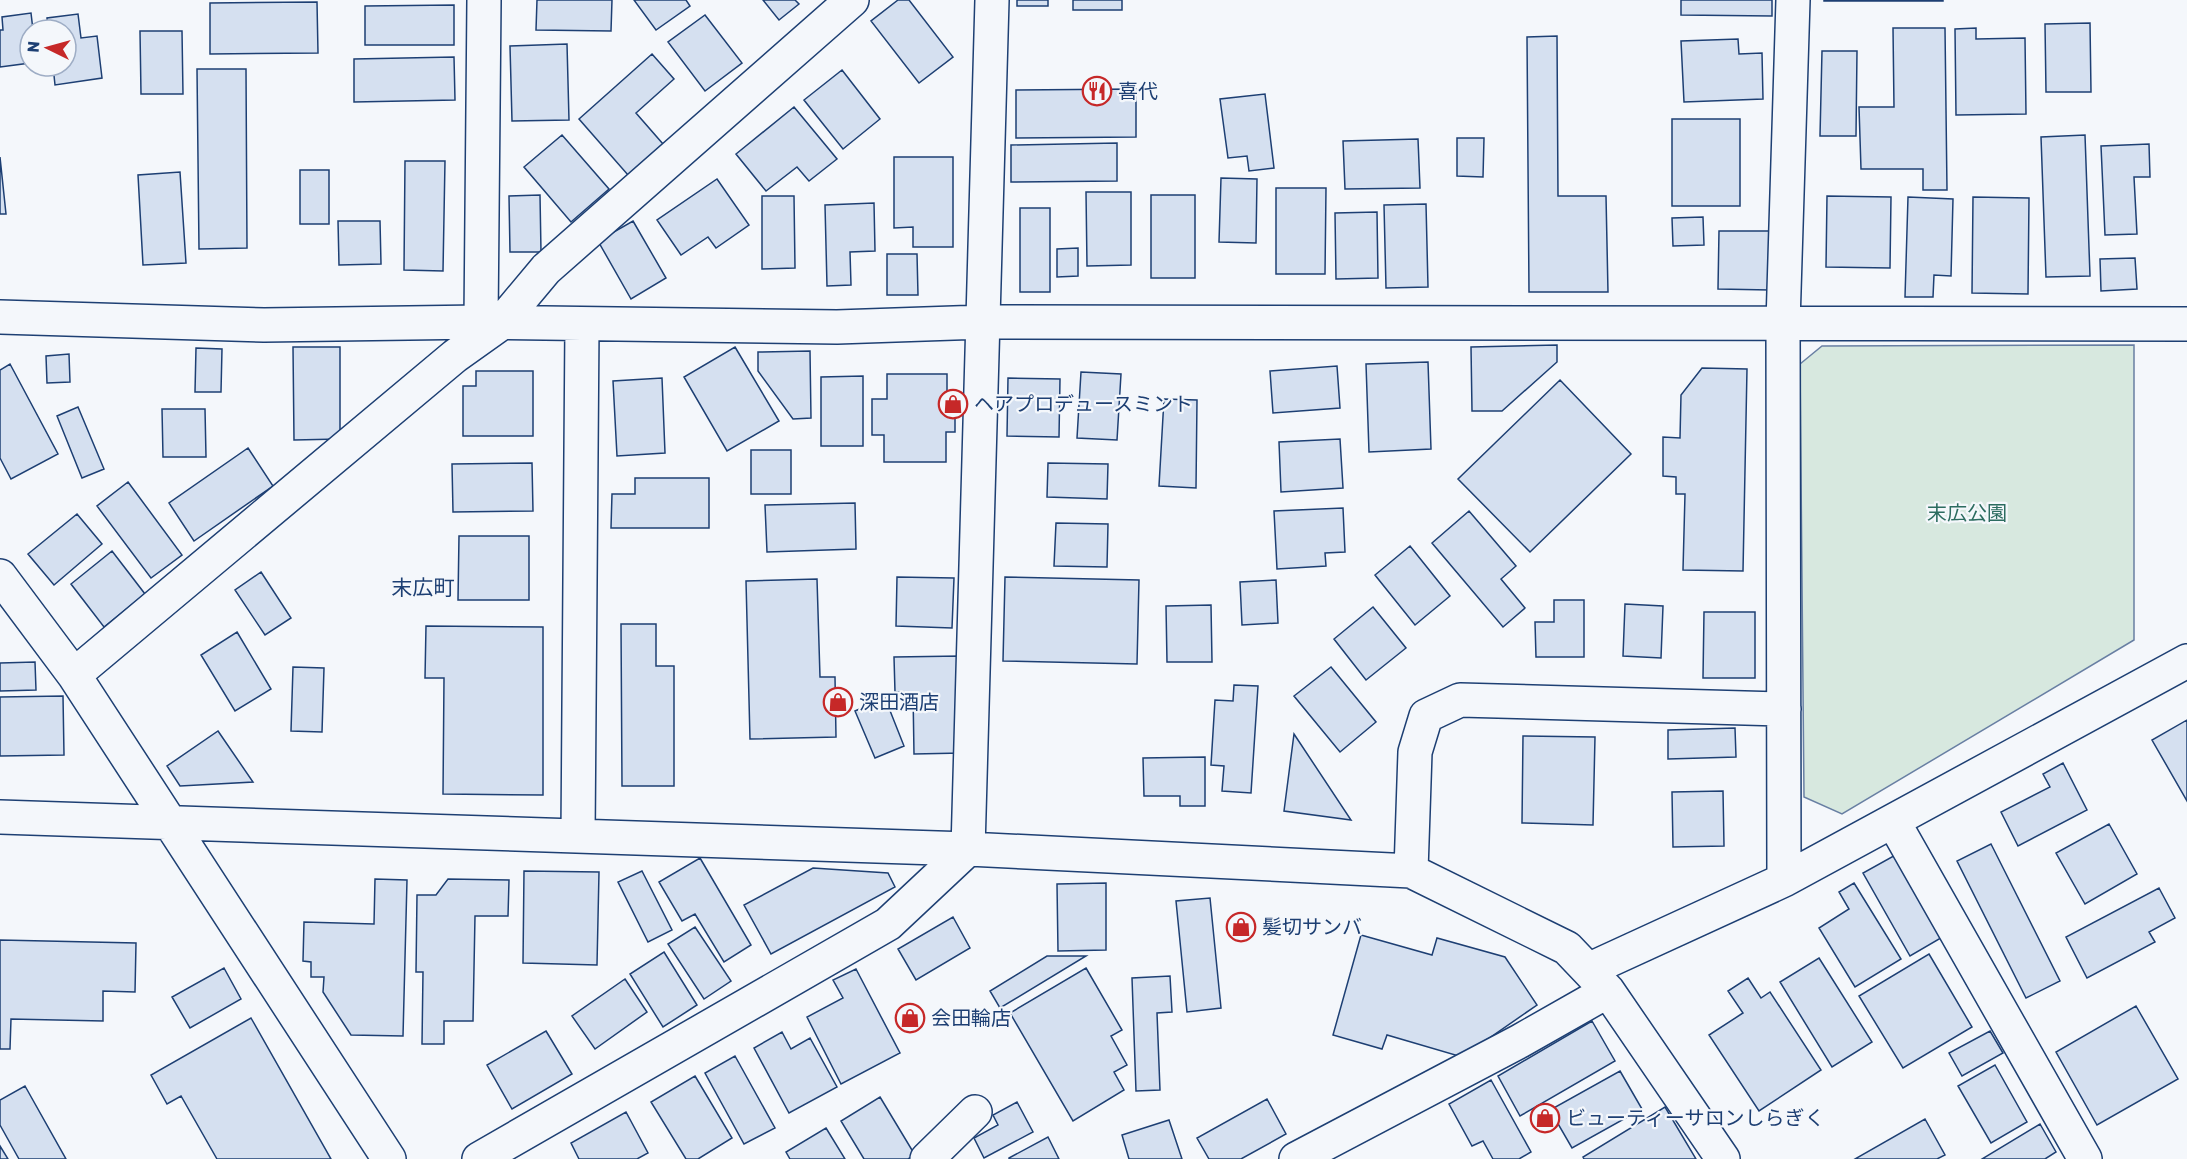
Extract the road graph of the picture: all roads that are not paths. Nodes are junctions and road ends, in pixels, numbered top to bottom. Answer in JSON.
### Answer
{"nodes":[{"id":1,"x":484,"y":0,"type":"edge"},
{"id":2,"x":852,"y":0,"type":"edge"},
{"id":3,"x":992,"y":0,"type":"edge"},
{"id":4,"x":1793,"y":0,"type":"edge"},
{"id":5,"x":0,"y":316,"type":"edge"},
{"id":6,"x":983,"y":322,"type":"junction"},
{"id":7,"x":490,"y":323,"type":"junction"},
{"id":8,"x":1783,"y":323,"type":"junction"},
{"id":9,"x":2187,"y":324,"type":"edge"},
{"id":10,"x":582,"y":325,"type":"junction"},
{"id":11,"x":0,"y":576,"type":"edge"},
{"id":12,"x":2187,"y":661,"type":"edge"},
{"id":13,"x":74,"y":675,"type":"junction"},
{"id":14,"x":1784,"y":709,"type":"junction"},
{"id":15,"x":0,"y":816,"type":"edge"},
{"id":16,"x":1893,"y":821,"type":"junction"},
{"id":17,"x":171,"y":823,"type":"junction"},
{"id":18,"x":578,"y":836,"type":"junction"},
{"id":19,"x":968,"y":849,"type":"junction"},
{"id":20,"x":1411,"y":871,"type":"junction"},
{"id":21,"x":1784,"y":880,"type":"junction"},
{"id":22,"x":1598,"y":980,"type":"junction"},
{"id":23,"x":975,"y":1112,"type":"dead end"},
{"id":24,"x":389,"y":1159,"type":"edge"},
{"id":25,"x":479,"y":1159,"type":"edge"},
{"id":26,"x":927,"y":1159,"type":"edge"},
{"id":27,"x":1296,"y":1159,"type":"edge"},
{"id":28,"x":1723,"y":1159,"type":"edge"},
{"id":29,"x":2085,"y":1159,"type":"edge"}],
"edges":[{"from":1,"to":7,"type":"street"},
{"from":2,"to":7,"type":"street"},
{"from":3,"to":6,"type":"street"},
{"from":4,"to":8,"type":"street"},
{"from":5,"to":7,"type":"street"},
{"from":6,"to":8,"type":"street"},
{"from":6,"to":10,"type":"street"},
{"from":6,"to":19,"type":"street"},
{"from":7,"to":10,"type":"street"},
{"from":7,"to":13,"type":"street"},
{"from":8,"to":9,"type":"street"},
{"from":8,"to":14,"type":"street"},
{"from":10,"to":18,"type":"street"},
{"from":11,"to":13,"type":"street"},
{"from":12,"to":16,"type":"street"},
{"from":13,"to":17,"type":"street"},
{"from":14,"to":20,"type":"street"},
{"from":14,"to":21,"type":"street"},
{"from":15,"to":17,"type":"street"},
{"from":16,"to":21,"type":"street"},
{"from":16,"to":29,"type":"street"},
{"from":17,"to":18,"type":"street"},
{"from":17,"to":24,"type":"street"},
{"from":18,"to":19,"type":"street"},
{"from":19,"to":20,"type":"street"},
{"from":19,"to":25,"type":"street"},
{"from":20,"to":22,"type":"street"},
{"from":21,"to":22,"type":"street"},
{"from":22,"to":27,"type":"street"},
{"from":22,"to":28,"type":"street"},
{"from":23,"to":26,"type":"street"}]}
